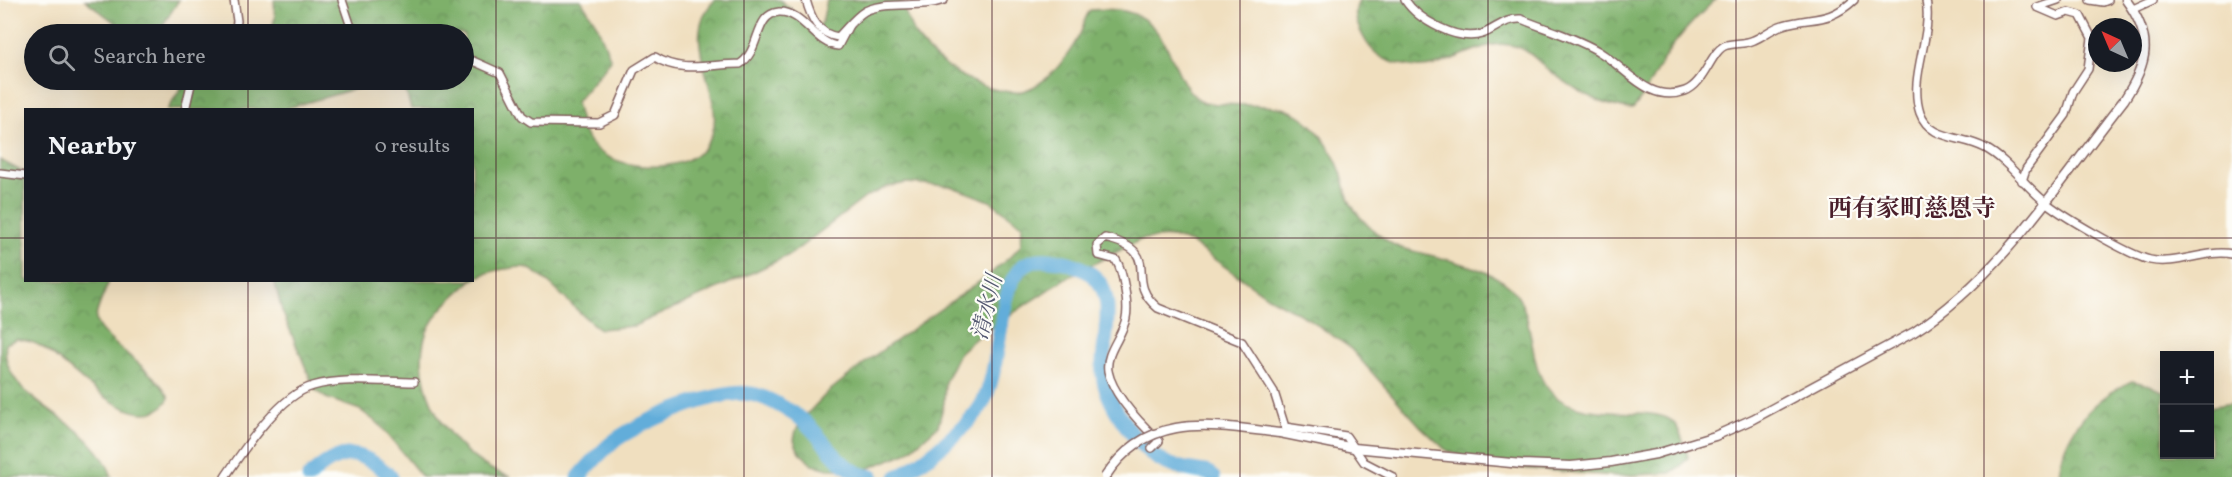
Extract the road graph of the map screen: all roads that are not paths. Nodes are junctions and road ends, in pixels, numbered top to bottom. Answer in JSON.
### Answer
{"nodes":[{"id":1,"x":234,"y":0,"type":"edge"},
{"id":2,"x":342,"y":0,"type":"edge"},
{"id":3,"x":806,"y":0,"type":"edge"},
{"id":4,"x":944,"y":0,"type":"edge"},
{"id":5,"x":1405,"y":0,"type":"edge"},
{"id":6,"x":1854,"y":0,"type":"edge"},
{"id":7,"x":1926,"y":0,"type":"edge"},
{"id":8,"x":2058,"y":0,"type":"edge"},
{"id":9,"x":2090,"y":0,"type":"edge"},
{"id":10,"x":2108,"y":0,"type":"edge"},
{"id":11,"x":2126,"y":0,"type":"edge"},
{"id":12,"x":2153,"y":0,"type":"edge"},
{"id":13,"x":2133,"y":9,"type":"junction"},
{"id":14,"x":237,"y":24,"type":"edge"},
{"id":15,"x":350,"y":24,"type":"edge"},
{"id":16,"x":848,"y":27,"type":"junction"},
{"id":17,"x":474,"y":61,"type":"edge"},
{"id":18,"x":190,"y":90,"type":"edge"},
{"id":19,"x":185,"y":108,"type":"edge"},
{"id":20,"x":0,"y":173,"type":"edge"},
{"id":21,"x":24,"y":176,"type":"edge"},
{"id":22,"x":2022,"y":181,"type":"junction"},
{"id":23,"x":2044,"y":201,"type":"junction"},
{"id":24,"x":2232,"y":254,"type":"edge"},
{"id":25,"x":414,"y":382,"type":"dead end"},
{"id":26,"x":1354,"y":447,"type":"junction"},
{"id":27,"x":1152,"y":448,"type":"dead end"},
{"id":28,"x":225,"y":477,"type":"edge"},
{"id":29,"x":1105,"y":477,"type":"edge"},
{"id":30,"x":1393,"y":477,"type":"edge"}],
"edges":[{"from":1,"to":14,"type":"street"},
{"from":2,"to":15,"type":"street"},
{"from":3,"to":16,"type":"street"},
{"from":4,"to":16,"type":"street"},
{"from":5,"to":6,"type":"street"},
{"from":7,"to":22,"type":"street"},
{"from":8,"to":22,"type":"street"},
{"from":9,"to":10,"type":"street"},
{"from":11,"to":13,"type":"street"},
{"from":12,"to":13,"type":"street"},
{"from":13,"to":23,"type":"street"},
{"from":16,"to":17,"type":"street"},
{"from":18,"to":19,"type":"street"},
{"from":20,"to":21,"type":"street"},
{"from":22,"to":23,"type":"street"},
{"from":23,"to":24,"type":"street"},
{"from":23,"to":26,"type":"street"},
{"from":25,"to":28,"type":"street"},
{"from":26,"to":27,"type":"street"},
{"from":26,"to":29,"type":"street","bridge":true},
{"from":26,"to":30,"type":"street"}]}
